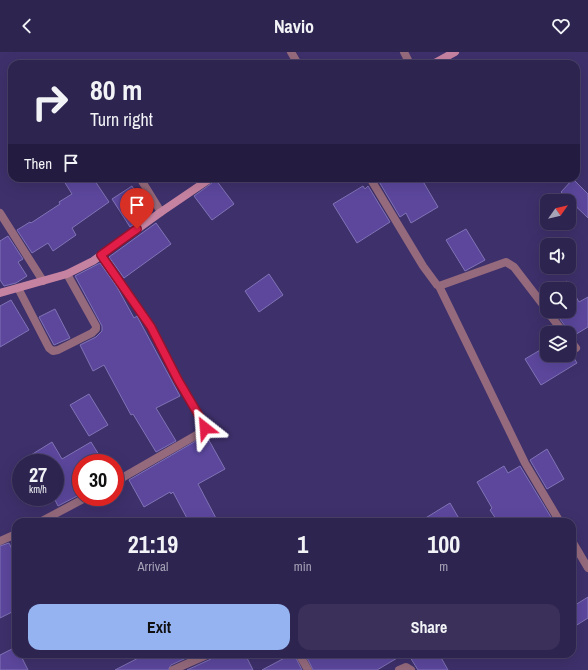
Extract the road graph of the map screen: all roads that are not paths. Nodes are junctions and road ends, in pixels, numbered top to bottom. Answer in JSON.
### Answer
{"nodes":[{"id":1,"x":452,"y":53,"type":"edge"},
{"id":2,"x":440,"y":60,"type":"edge"},
{"id":3,"x":142,"y":182,"type":"edge"},
{"id":4,"x":206,"y":182,"type":"edge"},
{"id":5,"x":372,"y":182,"type":"edge"},
{"id":6,"x":161,"y":212,"type":"junction"},
{"id":7,"x":0,"y":213,"type":"edge"},
{"id":8,"x":101,"y":255,"type":"junction"},
{"id":9,"x":67,"y":274,"type":"junction"},
{"id":10,"x":43,"y":281,"type":"junction"},
{"id":11,"x":440,"y":286,"type":"junction"},
{"id":12,"x":18,"y":288,"type":"junction"},
{"id":13,"x":0,"y":293,"type":"edge"},
{"id":14,"x":540,"y":302,"type":"edge"},
{"id":15,"x":552,"y":318,"type":"edge"},
{"id":16,"x":559,"y":326,"type":"edge"},
{"id":17,"x":124,"y":477,"type":"edge"},
{"id":18,"x":74,"y":506,"type":"edge"},
{"id":19,"x":57,"y":518,"type":"edge"},
{"id":20,"x":558,"y":518,"type":"edge"},
{"id":21,"x":12,"y":536,"type":"edge"},
{"id":22,"x":0,"y":541,"type":"edge"},
{"id":23,"x":576,"y":548,"type":"edge"},
{"id":24,"x":588,"y":568,"type":"edge"},
{"id":25,"x":200,"y":658,"type":"edge"},
{"id":26,"x":301,"y":658,"type":"edge"},
{"id":27,"x":172,"y":670,"type":"edge"},
{"id":28,"x":308,"y":670,"type":"edge"},
{"id":29,"x":399,"y":670,"type":"edge"},
{"id":30,"x":411,"y":670,"type":"edge"}],
"edges":[{"from":1,"to":2,"type":"street"},
{"from":3,"to":6,"type":"street"},
{"from":4,"to":6,"type":"street"},
{"from":5,"to":11,"type":"street"},
{"from":6,"to":8,"type":"street"},
{"from":7,"to":10,"type":"street"},
{"from":8,"to":9,"type":"street"},
{"from":8,"to":17,"type":"street"},
{"from":9,"to":10,"type":"street"},
{"from":9,"to":12,"type":"street"},
{"from":10,"to":12,"type":"street"},
{"from":11,"to":14,"type":"street"},
{"from":11,"to":20,"type":"street"},
{"from":12,"to":13,"type":"street"},
{"from":15,"to":16,"type":"street"},
{"from":18,"to":19,"type":"street"},
{"from":21,"to":22,"type":"street"},
{"from":23,"to":24,"type":"street"},
{"from":25,"to":27,"type":"street"},
{"from":26,"to":28,"type":"street"},
{"from":29,"to":30,"type":"street"}]}
